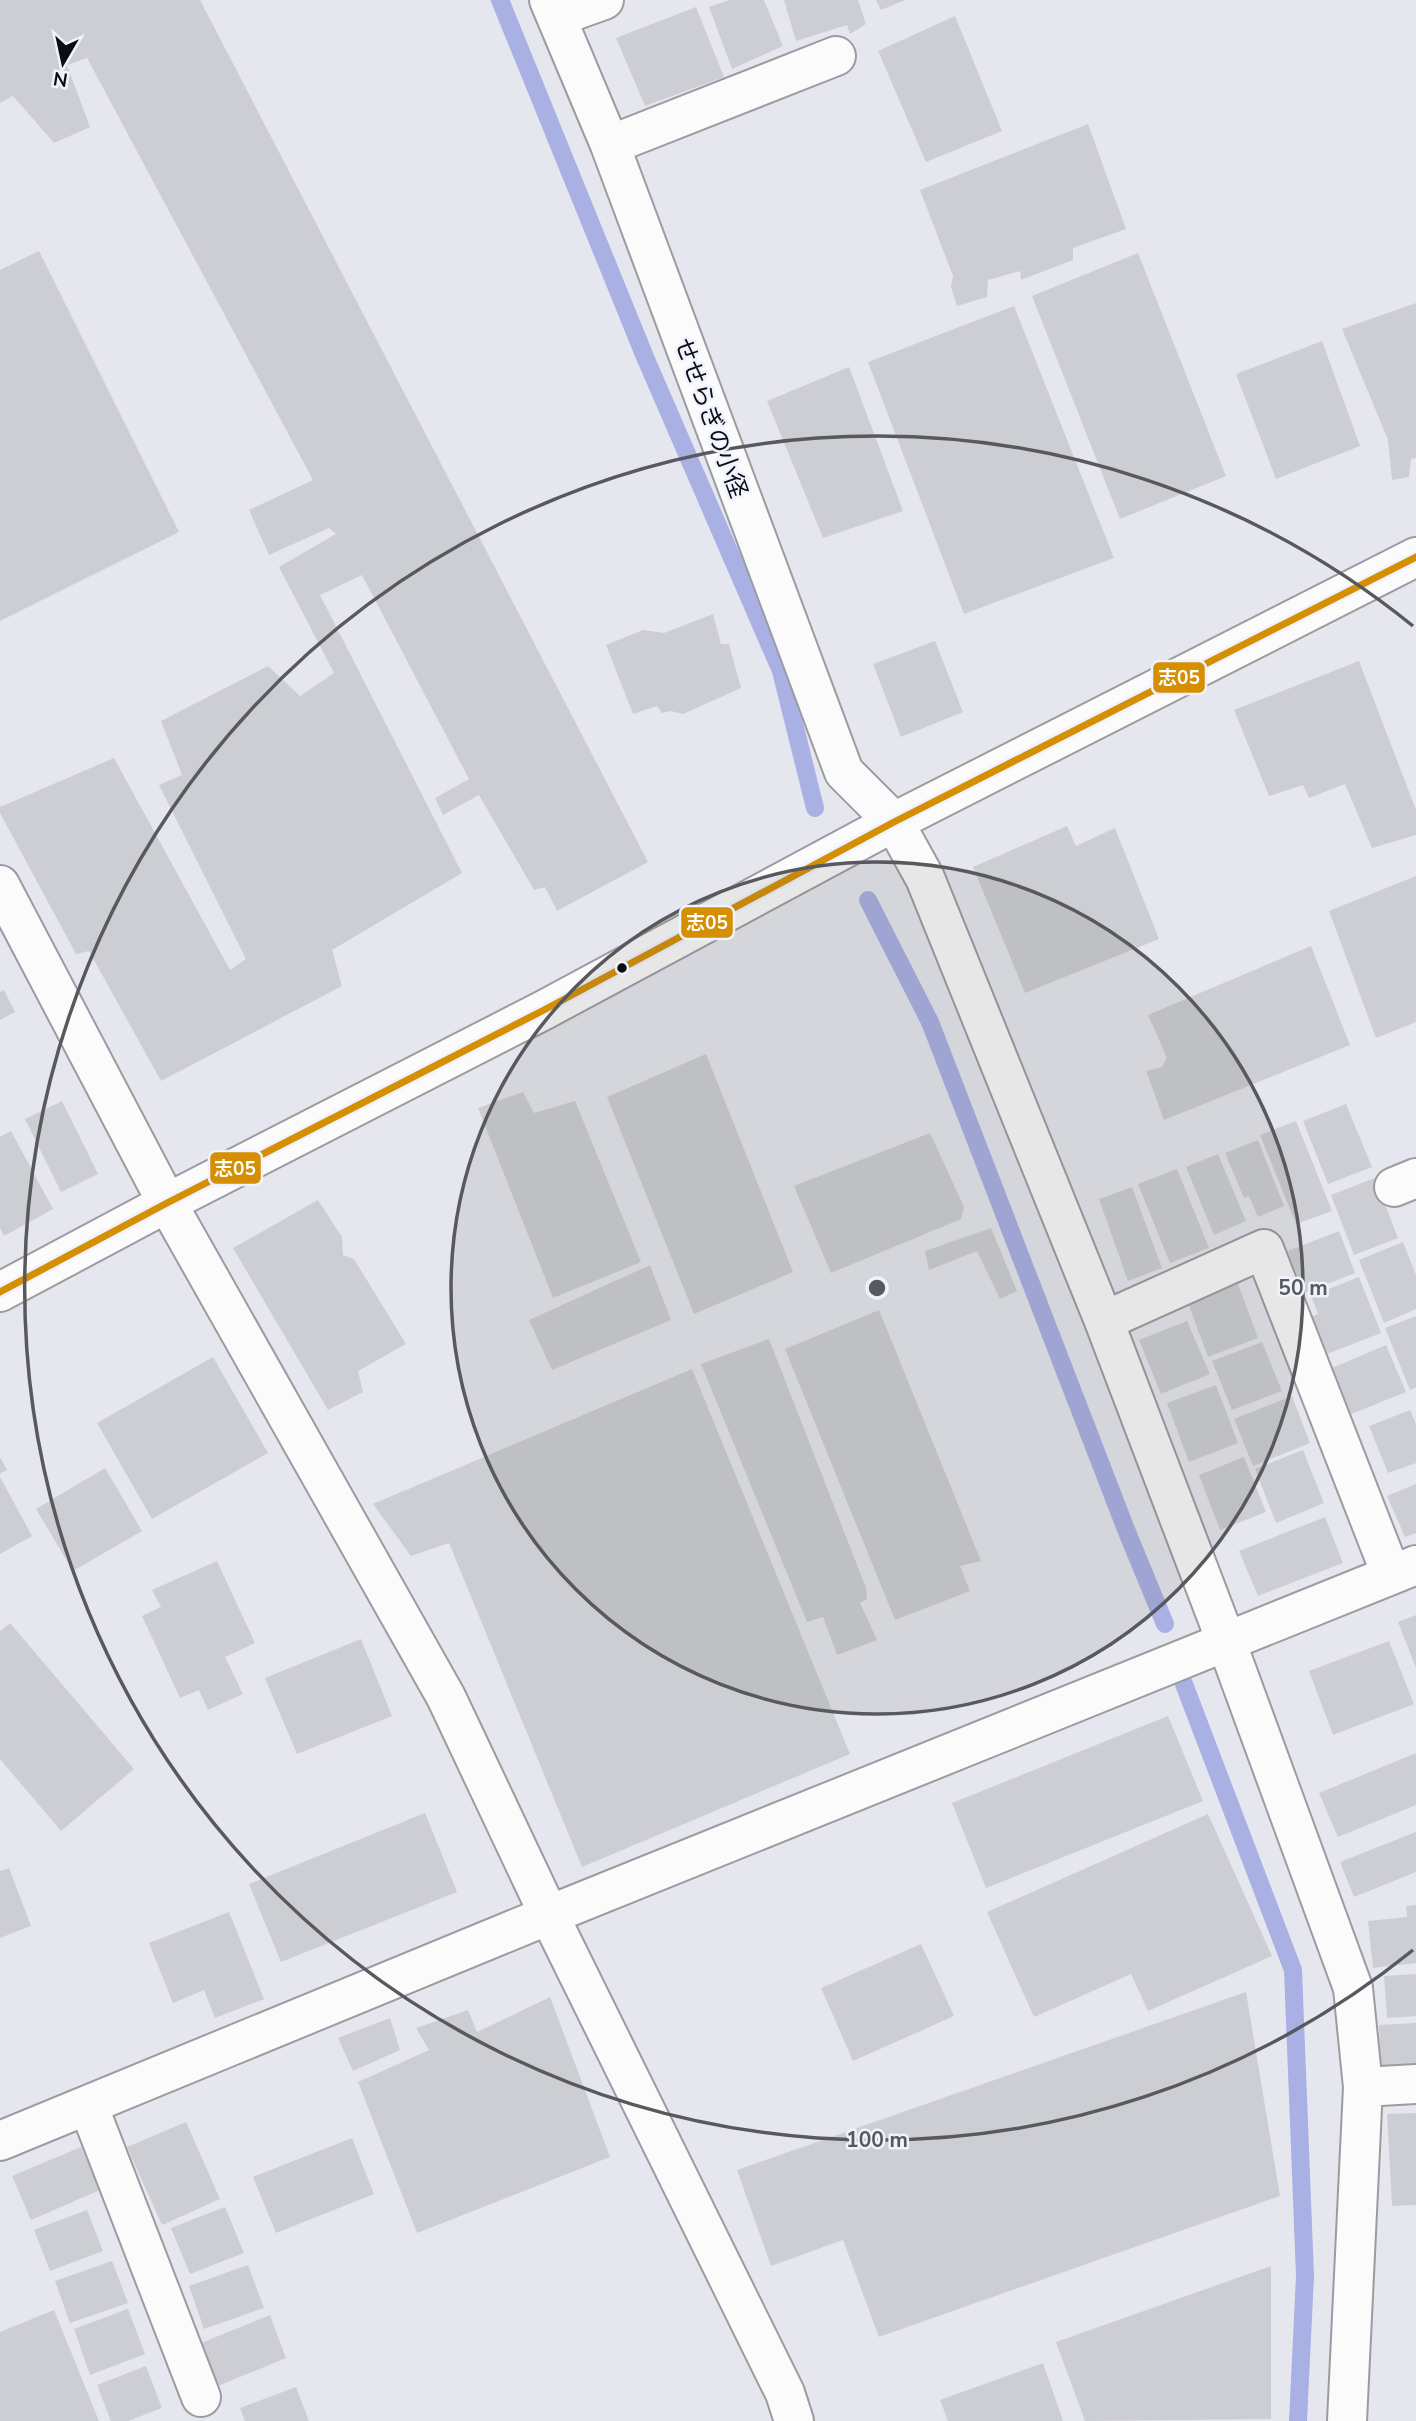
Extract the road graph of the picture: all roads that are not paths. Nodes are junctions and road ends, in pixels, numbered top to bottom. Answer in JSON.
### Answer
{"nodes":[{"id":1,"x":604,"y":0,"type":"edge"},
{"id":2,"x":552,"y":9,"type":"edge"},
{"id":3,"x":836,"y":56,"type":"dead end"},
{"id":4,"x":610,"y":145,"type":"junction"},
{"id":5,"x":1416,"y":557,"type":"edge"},
{"id":6,"x":894,"y":822,"type":"junction"},
{"id":7,"x":0,"y":885,"type":"edge"},
{"id":8,"x":167,"y":1203,"type":"junction"},
{"id":9,"x":0,"y":1292,"type":"edge"},
{"id":10,"x":1104,"y":1321,"type":"junction"},
{"id":11,"x":1404,"y":1570,"type":"edge"},
{"id":12,"x":1227,"y":1641,"type":"junction"},
{"id":13,"x":549,"y":1915,"type":"junction"},
{"id":14,"x":1416,"y":2084,"type":"edge"},
{"id":15,"x":1363,"y":2087,"type":"junction"},
{"id":16,"x":88,"y":2105,"type":"junction"},
{"id":17,"x":0,"y":2141,"type":"edge"},
{"id":18,"x":201,"y":2398,"type":"dead end"},
{"id":19,"x":794,"y":2421,"type":"edge"},
{"id":20,"x":1347,"y":2421,"type":"edge"}],
"edges":[{"from":1,"to":2,"type":"street"},
{"from":2,"to":4,"type":"street","name":"せせらぎの小径"},
{"from":3,"to":4,"type":"street"},
{"from":4,"to":6,"type":"street","name":"せせらぎの小径"},
{"from":5,"to":6,"type":"street"},
{"from":6,"to":8,"type":"street"},
{"from":6,"to":10,"type":"street","name":"せせらぎの小径"},
{"from":7,"to":8,"type":"street"},
{"from":8,"to":9,"type":"street"},
{"from":8,"to":13,"type":"street"},
{"from":10,"to":11,"type":"street"},
{"from":10,"to":12,"type":"street","name":"せせらぎの小径"},
{"from":11,"to":12,"type":"street"},
{"from":12,"to":13,"type":"street"},
{"from":12,"to":15,"type":"street","name":"せせらぎの小径"},
{"from":13,"to":16,"type":"street"},
{"from":13,"to":19,"type":"street"},
{"from":14,"to":15,"type":"street"},
{"from":15,"to":20,"type":"street","name":"せせらぎの小径"},
{"from":16,"to":17,"type":"street"},
{"from":16,"to":18,"type":"street"}]}
